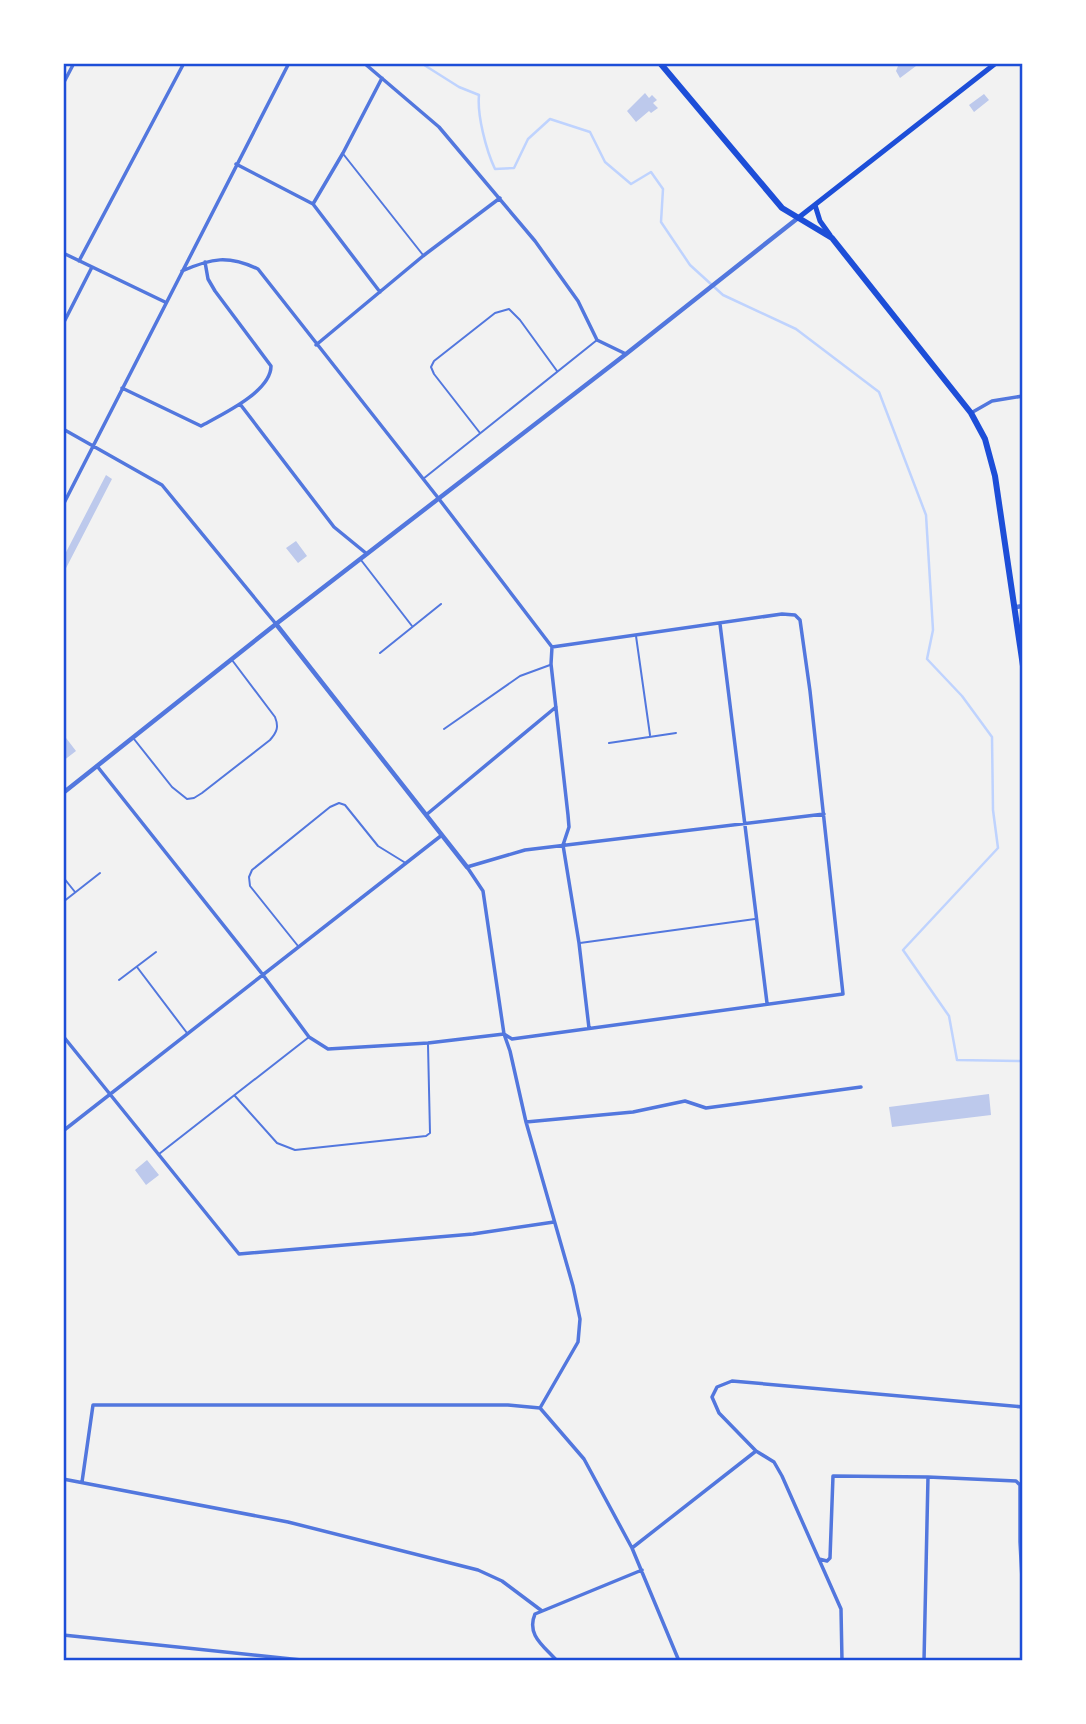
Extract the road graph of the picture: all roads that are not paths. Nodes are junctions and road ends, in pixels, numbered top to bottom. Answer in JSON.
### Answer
{"nodes":[{"id":1,"x":74,"y":63,"type":"edge"},
{"id":2,"x":184,"y":63,"type":"edge"},
{"id":3,"x":289,"y":63,"type":"edge"},
{"id":4,"x":365,"y":63,"type":"edge"},
{"id":5,"x":660,"y":63,"type":"edge"},
{"id":6,"x":996,"y":63,"type":"edge"},
{"id":7,"x":382,"y":78,"type":"junction"},
{"id":8,"x":63,"y":84,"type":"edge"},
{"id":9,"x":343,"y":153,"type":"junction"},
{"id":10,"x":236,"y":163,"type":"junction"},
{"id":11,"x":500,"y":198,"type":"junction"},
{"id":12,"x":313,"y":204,"type":"junction"},
{"id":13,"x":814,"y":205,"type":"junction"},
{"id":14,"x":798,"y":218,"type":"junction"},
{"id":15,"x":832,"y":238,"type":"junction"},
{"id":16,"x":63,"y":253,"type":"edge"},
{"id":17,"x":424,"y":256,"type":"junction"},
{"id":18,"x":79,"y":261,"type":"junction"},
{"id":19,"x":205,"y":261,"type":"junction"},
{"id":20,"x":92,"y":267,"type":"junction"},
{"id":21,"x":182,"y":271,"type":"junction"},
{"id":22,"x":380,"y":292,"type":"junction"},
{"id":23,"x":166,"y":302,"type":"junction"},
{"id":24,"x":63,"y":324,"type":"edge"},
{"id":25,"x":597,"y":340,"type":"junction"},
{"id":26,"x":316,"y":345,"type":"junction"},
{"id":27,"x":626,"y":354,"type":"junction"},
{"id":28,"x":557,"y":371,"type":"junction"},
{"id":29,"x":122,"y":388,"type":"junction"},
{"id":30,"x":1023,"y":396,"type":"edge"},
{"id":31,"x":240,"y":404,"type":"junction"},
{"id":32,"x":971,"y":412,"type":"junction"},
{"id":33,"x":63,"y":429,"type":"edge"},
{"id":34,"x":480,"y":433,"type":"junction"},
{"id":35,"x":93,"y":446,"type":"junction"},
{"id":36,"x":422,"y":480,"type":"junction"},
{"id":37,"x":439,"y":499,"type":"junction"},
{"id":38,"x":63,"y":505,"type":"edge"},
{"id":39,"x":367,"y":554,"type":"junction"},
{"id":40,"x":360,"y":559,"type":"junction"},
{"id":41,"x":441,"y":604,"type":"dead end"},
{"id":42,"x":1020,"y":607,"type":"edge"},
{"id":43,"x":720,"y":624,"type":"junction"},
{"id":44,"x":276,"y":625,"type":"junction"},
{"id":45,"x":412,"y":626,"type":"junction"},
{"id":46,"x":636,"y":635,"type":"junction"},
{"id":47,"x":552,"y":647,"type":"junction"},
{"id":48,"x":380,"y":653,"type":"dead end"},
{"id":49,"x":232,"y":660,"type":"junction"},
{"id":50,"x":551,"y":664,"type":"junction"},
{"id":51,"x":1023,"y":666,"type":"edge"},
{"id":52,"x":556,"y":707,"type":"junction"},
{"id":53,"x":444,"y":729,"type":"dead end"},
{"id":54,"x":676,"y":733,"type":"dead end"},
{"id":55,"x":650,"y":735,"type":"junction"},
{"id":56,"x":134,"y":738,"type":"junction"},
{"id":57,"x":609,"y":743,"type":"dead end"},
{"id":58,"x":97,"y":766,"type":"junction"},
{"id":59,"x":63,"y":793,"type":"edge"},
{"id":60,"x":824,"y":814,"type":"junction"},
{"id":61,"x":426,"y":815,"type":"junction"},
{"id":62,"x":744,"y":825,"type":"junction"},
{"id":63,"x":442,"y":835,"type":"junction"},
{"id":64,"x":563,"y":845,"type":"junction"},
{"id":65,"x":405,"y":863,"type":"junction"},
{"id":66,"x":467,"y":867,"type":"junction"},
{"id":67,"x":100,"y":873,"type":"dead end"},
{"id":68,"x":63,"y":877,"type":"edge"},
{"id":69,"x":75,"y":892,"type":"junction"},
{"id":70,"x":63,"y":902,"type":"edge"},
{"id":71,"x":755,"y":919,"type":"junction"},
{"id":72,"x":579,"y":943,"type":"junction"},
{"id":73,"x":299,"y":946,"type":"junction"},
{"id":74,"x":156,"y":952,"type":"dead end"},
{"id":75,"x":137,"y":967,"type":"junction"},
{"id":76,"x":262,"y":975,"type":"junction"},
{"id":77,"x":119,"y":980,"type":"dead end"},
{"id":78,"x":767,"y":1003,"type":"junction"},
{"id":79,"x":589,"y":1028,"type":"junction"},
{"id":80,"x":187,"y":1034,"type":"junction"},
{"id":81,"x":504,"y":1034,"type":"junction"},
{"id":82,"x":63,"y":1036,"type":"edge"},
{"id":83,"x":309,"y":1037,"type":"junction"},
{"id":84,"x":428,"y":1043,"type":"junction"},
{"id":85,"x":861,"y":1087,"type":"dead end"},
{"id":86,"x":110,"y":1094,"type":"junction"},
{"id":87,"x":235,"y":1096,"type":"junction"},
{"id":88,"x":526,"y":1122,"type":"junction"},
{"id":89,"x":63,"y":1131,"type":"edge"},
{"id":90,"x":159,"y":1155,"type":"junction"},
{"id":91,"x":554,"y":1222,"type":"junction"},
{"id":92,"x":1023,"y":1407,"type":"edge"},
{"id":93,"x":541,"y":1408,"type":"junction"},
{"id":94,"x":756,"y":1451,"type":"junction"},
{"id":95,"x":928,"y":1477,"type":"junction"},
{"id":96,"x":63,"y":1479,"type":"edge"},
{"id":97,"x":82,"y":1482,"type":"junction"},
{"id":98,"x":1022,"y":1542,"type":"edge"},
{"id":99,"x":632,"y":1548,"type":"junction"},
{"id":100,"x":819,"y":1559,"type":"junction"},
{"id":101,"x":642,"y":1570,"type":"junction"},
{"id":102,"x":1023,"y":1597,"type":"edge"},
{"id":103,"x":542,"y":1611,"type":"junction"},
{"id":104,"x":63,"y":1635,"type":"edge"},
{"id":105,"x":311,"y":1661,"type":"edge"},
{"id":106,"x":556,"y":1661,"type":"edge"},
{"id":107,"x":680,"y":1661,"type":"edge"},
{"id":108,"x":842,"y":1661,"type":"edge"},
{"id":109,"x":924,"y":1661,"type":"edge"}],
"edges":[{"from":1,"to":8,"type":"street"},
{"from":2,"to":18,"type":"street"},
{"from":3,"to":10,"type":"street"},
{"from":4,"to":7,"type":"street"},
{"from":5,"to":14,"type":"main road"},
{"from":6,"to":13,"type":"main road"},
{"from":7,"to":9,"type":"street"},
{"from":7,"to":11,"type":"street"},
{"from":9,"to":12,"type":"street"},
{"from":9,"to":17,"type":"lane"},
{"from":10,"to":12,"type":"street"},
{"from":10,"to":21,"type":"street"},
{"from":11,"to":17,"type":"street"},
{"from":11,"to":25,"type":"street"},
{"from":12,"to":22,"type":"street"},
{"from":13,"to":14,"type":"main road"},
{"from":13,"to":15,"type":"main road"},
{"from":14,"to":15,"type":"main road"},
{"from":14,"to":27,"type":"street"},
{"from":15,"to":32,"type":"main road"},
{"from":16,"to":18,"type":"street"},
{"from":17,"to":22,"type":"street"},
{"from":18,"to":20,"type":"street"},
{"from":19,"to":21,"type":"street"},
{"from":19,"to":26,"type":"street"},
{"from":19,"to":31,"type":"street"},
{"from":20,"to":23,"type":"street"},
{"from":20,"to":24,"type":"street"},
{"from":21,"to":23,"type":"street"},
{"from":22,"to":26,"type":"street"},
{"from":23,"to":29,"type":"street"},
{"from":25,"to":27,"type":"street"},
{"from":25,"to":28,"type":"lane"},
{"from":26,"to":36,"type":"street"},
{"from":27,"to":37,"type":"street"},
{"from":28,"to":34,"type":"lane"},
{"from":28,"to":34,"type":"lane"},
{"from":29,"to":31,"type":"street"},
{"from":29,"to":35,"type":"street"},
{"from":30,"to":32,"type":"street"},
{"from":31,"to":39,"type":"street"},
{"from":32,"to":42,"type":"main road"},
{"from":33,"to":35,"type":"street"},
{"from":34,"to":36,"type":"lane"},
{"from":35,"to":38,"type":"street"},
{"from":35,"to":44,"type":"street"},
{"from":36,"to":37,"type":"street"},
{"from":37,"to":39,"type":"street"},
{"from":37,"to":47,"type":"street"},
{"from":39,"to":40,"type":"street"},
{"from":40,"to":44,"type":"street"},
{"from":40,"to":45,"type":"lane"},
{"from":41,"to":45,"type":"lane"},
{"from":42,"to":51,"type":"main road"},
{"from":43,"to":46,"type":"street"},
{"from":43,"to":60,"type":"street"},
{"from":43,"to":62,"type":"street"},
{"from":44,"to":49,"type":"street"},
{"from":44,"to":61,"type":"street"},
{"from":45,"to":48,"type":"lane"},
{"from":46,"to":47,"type":"street"},
{"from":46,"to":55,"type":"lane"},
{"from":47,"to":50,"type":"street"},
{"from":49,"to":56,"type":"street"},
{"from":49,"to":56,"type":"lane"},
{"from":50,"to":52,"type":"street"},
{"from":50,"to":53,"type":"lane"},
{"from":52,"to":61,"type":"street"},
{"from":52,"to":64,"type":"street"},
{"from":54,"to":55,"type":"lane"},
{"from":55,"to":57,"type":"lane"},
{"from":56,"to":58,"type":"street"},
{"from":58,"to":59,"type":"street"},
{"from":58,"to":76,"type":"street"},
{"from":60,"to":62,"type":"street"},
{"from":60,"to":78,"type":"street"},
{"from":61,"to":63,"type":"street"},
{"from":62,"to":64,"type":"street"},
{"from":62,"to":71,"type":"street"},
{"from":63,"to":65,"type":"street"},
{"from":63,"to":66,"type":"street"},
{"from":64,"to":66,"type":"street"},
{"from":64,"to":72,"type":"street"},
{"from":65,"to":73,"type":"street"},
{"from":65,"to":73,"type":"lane"},
{"from":66,"to":81,"type":"street"},
{"from":67,"to":69,"type":"lane"},
{"from":68,"to":69,"type":"lane"},
{"from":69,"to":70,"type":"lane"},
{"from":71,"to":72,"type":"lane"},
{"from":71,"to":78,"type":"street"},
{"from":72,"to":79,"type":"street"},
{"from":73,"to":76,"type":"street"},
{"from":74,"to":75,"type":"lane"},
{"from":75,"to":77,"type":"lane"},
{"from":75,"to":80,"type":"lane"},
{"from":76,"to":80,"type":"street"},
{"from":76,"to":83,"type":"street"},
{"from":78,"to":79,"type":"street"},
{"from":79,"to":81,"type":"street"},
{"from":80,"to":86,"type":"street"},
{"from":81,"to":84,"type":"street"},
{"from":81,"to":88,"type":"street"},
{"from":82,"to":86,"type":"street"},
{"from":83,"to":84,"type":"street"},
{"from":83,"to":87,"type":"lane"},
{"from":84,"to":87,"type":"lane"},
{"from":85,"to":88,"type":"street"},
{"from":86,"to":89,"type":"street"},
{"from":86,"to":90,"type":"street"},
{"from":87,"to":90,"type":"lane"},
{"from":88,"to":91,"type":"street"},
{"from":90,"to":91,"type":"street"},
{"from":91,"to":93,"type":"street"},
{"from":92,"to":94,"type":"street"},
{"from":93,"to":97,"type":"street"},
{"from":93,"to":99,"type":"street"},
{"from":94,"to":99,"type":"street"},
{"from":94,"to":100,"type":"street"},
{"from":95,"to":98,"type":"street"},
{"from":95,"to":100,"type":"street"},
{"from":95,"to":109,"type":"street"},
{"from":96,"to":97,"type":"street"},
{"from":97,"to":103,"type":"street"},
{"from":98,"to":102,"type":"street"},
{"from":99,"to":101,"type":"street"},
{"from":100,"to":108,"type":"street"},
{"from":101,"to":103,"type":"street"},
{"from":101,"to":107,"type":"street"},
{"from":103,"to":106,"type":"street"},
{"from":104,"to":105,"type":"street"}]}
